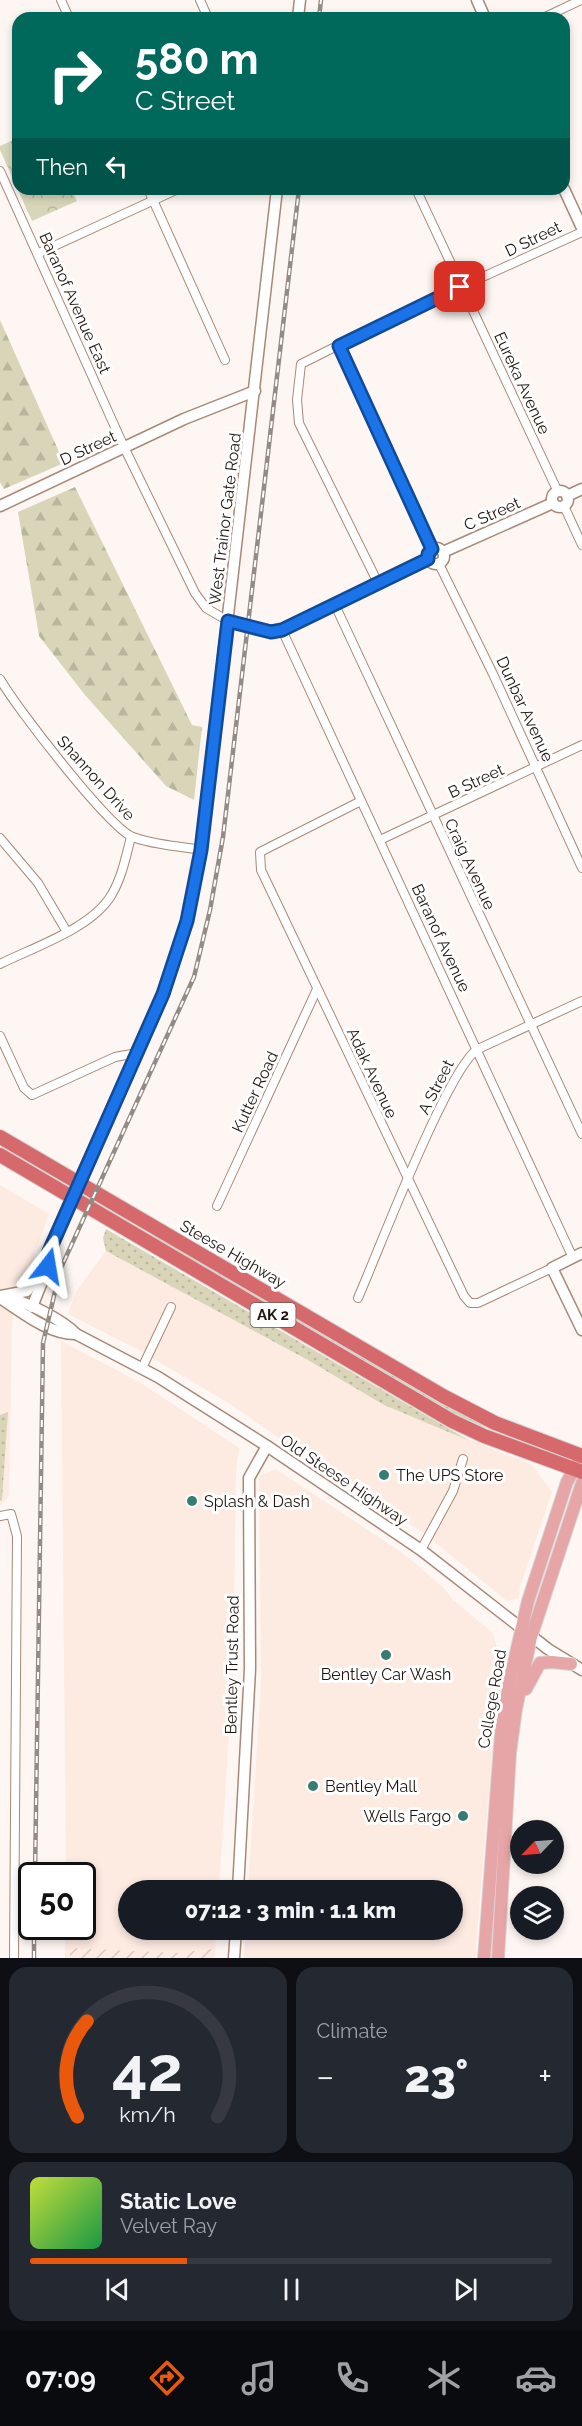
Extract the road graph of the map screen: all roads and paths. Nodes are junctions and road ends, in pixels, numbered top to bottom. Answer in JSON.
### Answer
{"nodes":[{"id":1,"x":581,"y":0,"type":"edge"},
{"id":2,"x":556,"y":12,"type":"edge"},
{"id":3,"x":0,"y":171,"type":"edge"},
{"id":4,"x":151,"y":195,"type":"edge"},
{"id":5,"x":164,"y":195,"type":"edge"},
{"id":6,"x":276,"y":195,"type":"edge"},
{"id":7,"x":419,"y":195,"type":"edge"},
{"id":8,"x":567,"y":195,"type":"edge"},
{"id":9,"x":153,"y":200,"type":"junction"},
{"id":10,"x":582,"y":230,"type":"edge"},
{"id":11,"x":39,"y":253,"type":"junction"},
{"id":12,"x":460,"y":287,"type":"junction"},
{"id":13,"x":339,"y":346,"type":"junction"},
{"id":14,"x":225,"y":360,"type":"dead end"},
{"id":15,"x":255,"y":392,"type":"junction"},
{"id":16,"x":124,"y":447,"type":"junction"},
{"id":17,"x":582,"y":489,"type":"edge"},
{"id":18,"x":563,"y":498,"type":"junction"},
{"id":19,"x":0,"y":506,"type":"edge"},
{"id":20,"x":582,"y":545,"type":"edge"},
{"id":21,"x":444,"y":552,"type":"junction"},
{"id":22,"x":430,"y":554,"type":"junction"},
{"id":23,"x":439,"y":564,"type":"junction"},
{"id":24,"x":378,"y":583,"type":"junction"},
{"id":25,"x":335,"y":604,"type":"junction"},
{"id":26,"x":228,"y":621,"type":"junction"},
{"id":27,"x":282,"y":630,"type":"junction"},
{"id":28,"x":0,"y":680,"type":"edge"},
{"id":29,"x":582,"y":745,"type":"edge"},
{"id":30,"x":537,"y":767,"type":"junction"},
{"id":31,"x":361,"y":801,"type":"junction"},
{"id":32,"x":433,"y":815,"type":"junction"},
{"id":33,"x":131,"y":837,"type":"junction"},
{"id":34,"x":0,"y":838,"type":"edge"},
{"id":35,"x":380,"y":840,"type":"junction"},
{"id":36,"x":201,"y":850,"type":"junction"},
{"id":37,"x":582,"y":868,"type":"edge"},
{"id":38,"x":67,"y":932,"type":"junction"},
{"id":39,"x":0,"y":964,"type":"edge"},
{"id":40,"x":317,"y":989,"type":"junction"},
{"id":41,"x":582,"y":1001,"type":"edge"},
{"id":42,"x":531,"y":1024,"type":"junction"},
{"id":43,"x":0,"y":1036,"type":"edge"},
{"id":44,"x":478,"y":1049,"type":"junction"},
{"id":45,"x":137,"y":1053,"type":"junction"},
{"id":46,"x":582,"y":1134,"type":"edge"},
{"id":47,"x":0,"y":1137,"type":"edge"},
{"id":48,"x":0,"y":1155,"type":"edge"},
{"id":49,"x":409,"y":1181,"type":"junction"},
{"id":50,"x":80,"y":1184,"type":"junction"},
{"id":51,"x":74,"y":1198,"type":"junction"},
{"id":52,"x":216,"y":1206,"type":"dead end"},
{"id":53,"x":48,"y":1254,"type":"junction"},
{"id":54,"x":578,"y":1256,"type":"edge"},
{"id":55,"x":552,"y":1268,"type":"junction"},
{"id":56,"x":358,"y":1298,"type":"dead end"},
{"id":57,"x":3,"y":1300,"type":"edge"},
{"id":58,"x":32,"y":1307,"type":"junction"},
{"id":59,"x":171,"y":1307,"type":"dead end"},
{"id":60,"x":582,"y":1330,"type":"edge"},
{"id":61,"x":76,"y":1334,"type":"junction"},
{"id":62,"x":142,"y":1368,"type":"junction"},
{"id":63,"x":267,"y":1446,"type":"junction"},
{"id":64,"x":582,"y":1456,"type":"edge"},
{"id":65,"x":463,"y":1460,"type":"dead end"},
{"id":66,"x":577,"y":1471,"type":"edge"},
{"id":67,"x":582,"y":1483,"type":"edge"},
{"id":68,"x":0,"y":1516,"type":"edge"},
{"id":69,"x":421,"y":1550,"type":"junction"},
{"id":70,"x":526,"y":1633,"type":"junction"},
{"id":71,"x":577,"y":1667,"type":"edge"},
{"id":72,"x":516,"y":1709,"type":"junction"},
{"id":73,"x":239,"y":1880,"type":"edge"},
{"id":74,"x":235,"y":1940,"type":"edge"},
{"id":75,"x":14,"y":1958,"type":"edge"},
{"id":76,"x":234,"y":1958,"type":"edge"},
{"id":77,"x":484,"y":1958,"type":"edge"},
{"id":78,"x":498,"y":1958,"type":"edge"}],
"edges":[{"from":1,"to":2,"type":"street"},
{"from":3,"to":11,"type":"street","name":"Baranof Avenue East"},
{"from":4,"to":9,"type":"street"},
{"from":5,"to":9,"type":"street"},
{"from":6,"to":15,"type":"main road","name":"West Trainor Gate Road"},
{"from":7,"to":12,"type":"street","name":"Eureka Avenue"},
{"from":8,"to":10,"type":"main road"},
{"from":9,"to":11,"type":"street"},
{"from":9,"to":14,"type":"street"},
{"from":10,"to":12,"type":"street","name":"D Street"},
{"from":11,"to":16,"type":"street","name":"Baranof Avenue East"},
{"from":12,"to":13,"type":"street","name":"D Street"},
{"from":12,"to":18,"type":"street","name":"Eureka Avenue"},
{"from":13,"to":22,"type":"street"},
{"from":13,"to":24,"type":"street","name":"D Street"},
{"from":15,"to":16,"type":"main road","name":"D Street"},
{"from":15,"to":26,"type":"main road","name":"West Trainor Gate Road"},
{"from":16,"to":19,"type":"main road","name":"D Street"},
{"from":16,"to":26,"type":"street"},
{"from":17,"to":18,"type":"main road"},
{"from":18,"to":20,"type":"street","name":"Eureka Avenue"},
{"from":18,"to":21,"type":"main road","name":"C Street"},
{"from":21,"to":22,"type":"main road"},
{"from":21,"to":23,"type":"main road"},
{"from":22,"to":23,"type":"main road"},
{"from":22,"to":24,"type":"main road"},
{"from":23,"to":30,"type":"street","name":"Dunbar Avenue"},
{"from":24,"to":25,"type":"main road"},
{"from":25,"to":27,"type":"main road"},
{"from":25,"to":32,"type":"street","name":"Craig Avenue"},
{"from":26,"to":27,"type":"main road"},
{"from":26,"to":36,"type":"main road","name":"West Trainor Gate Road"},
{"from":27,"to":31,"type":"street","name":"Baranof Avenue"},
{"from":28,"to":33,"type":"street","name":"Shannon Drive"},
{"from":29,"to":30,"type":"street","name":"B Street"},
{"from":30,"to":32,"type":"street","name":"B Street"},
{"from":30,"to":37,"type":"street","name":"Dunbar Avenue"},
{"from":31,"to":35,"type":"street","name":"Baranof Avenue"},
{"from":31,"to":40,"type":"street","name":"Adak Avenue"},
{"from":32,"to":35,"type":"street","name":"B Street"},
{"from":32,"to":42,"type":"street","name":"Craig Avenue"},
{"from":33,"to":36,"type":"street","name":"Shannon Drive"},
{"from":33,"to":38,"type":"street"},
{"from":34,"to":38,"type":"street"},
{"from":35,"to":44,"type":"street","name":"Baranof Avenue"},
{"from":36,"to":45,"type":"main road","name":"West Trainor Gate Road"},
{"from":38,"to":39,"type":"street"},
{"from":40,"to":49,"type":"street","name":"Adak Avenue"},
{"from":40,"to":52,"type":"street","name":"Kutter Road"},
{"from":41,"to":42,"type":"street","name":"A Street"},
{"from":42,"to":44,"type":"street","name":"A Street"},
{"from":42,"to":46,"type":"street","name":"Craig Avenue"},
{"from":43,"to":45,"type":"street"},
{"from":44,"to":49,"type":"street","name":"A Street"},
{"from":44,"to":54,"type":"street","name":"Baranof Avenue"},
{"from":45,"to":50,"type":"main road","name":"West Trainor Gate Road"},
{"from":47,"to":50,"type":"highway","name":"Steese Highway","number":"AK 2"},
{"from":48,"to":51,"type":"highway","name":"Steese Highway","number":"AK 2"},
{"from":49,"to":55,"type":"street","name":"Adak Avenue"},
{"from":49,"to":56,"type":"street","name":"A Street"},
{"from":50,"to":51,"type":"main road","name":"West Trainor Gate Road"},
{"from":50,"to":64,"type":"highway","name":"Steese Highway","number":"AK 2"},
{"from":51,"to":53,"type":"main road","name":"West Trainor Gate Road"},
{"from":51,"to":66,"type":"highway","name":"Steese Highway","number":"AK 2"},
{"from":53,"to":57,"type":"main road","name":"West Trainor Gate Road"},
{"from":53,"to":58,"type":"main road","name":"West Trainor Gate Road"},
{"from":54,"to":55,"type":"main road"},
{"from":55,"to":60,"type":"main road"},
{"from":57,"to":58,"type":"main road"},
{"from":57,"to":61,"type":"main road","name":"Old Steese Highway"},
{"from":58,"to":61,"type":"main road","name":"Old Steese Highway"},
{"from":59,"to":62,"type":"street"},
{"from":61,"to":62,"type":"main road","name":"Old Steese Highway"},
{"from":62,"to":63,"type":"main road","name":"Old Steese Highway"},
{"from":63,"to":69,"type":"main road","name":"Old Steese Highway"},
{"from":63,"to":73,"type":"main road","name":"Bentley Trust Road"},
{"from":64,"to":66,"type":"main road","name":"College Road"},
{"from":65,"to":69,"type":"street"},
{"from":66,"to":70,"type":"main road","name":"College Road"},
{"from":67,"to":70,"type":"main road","name":"College Road"},
{"from":68,"to":75,"type":"street"},
{"from":69,"to":70,"type":"main road","name":"Old Steese Highway"},
{"from":70,"to":71,"type":"main road","name":"Old Steese Highway"},
{"from":70,"to":72,"type":"main road","name":"College Road"},
{"from":70,"to":77,"type":"main road","name":"College Road"},
{"from":71,"to":72,"type":"main road"},
{"from":72,"to":78,"type":"main road","name":"College Road"},
{"from":74,"to":76,"type":"main road"}]}
